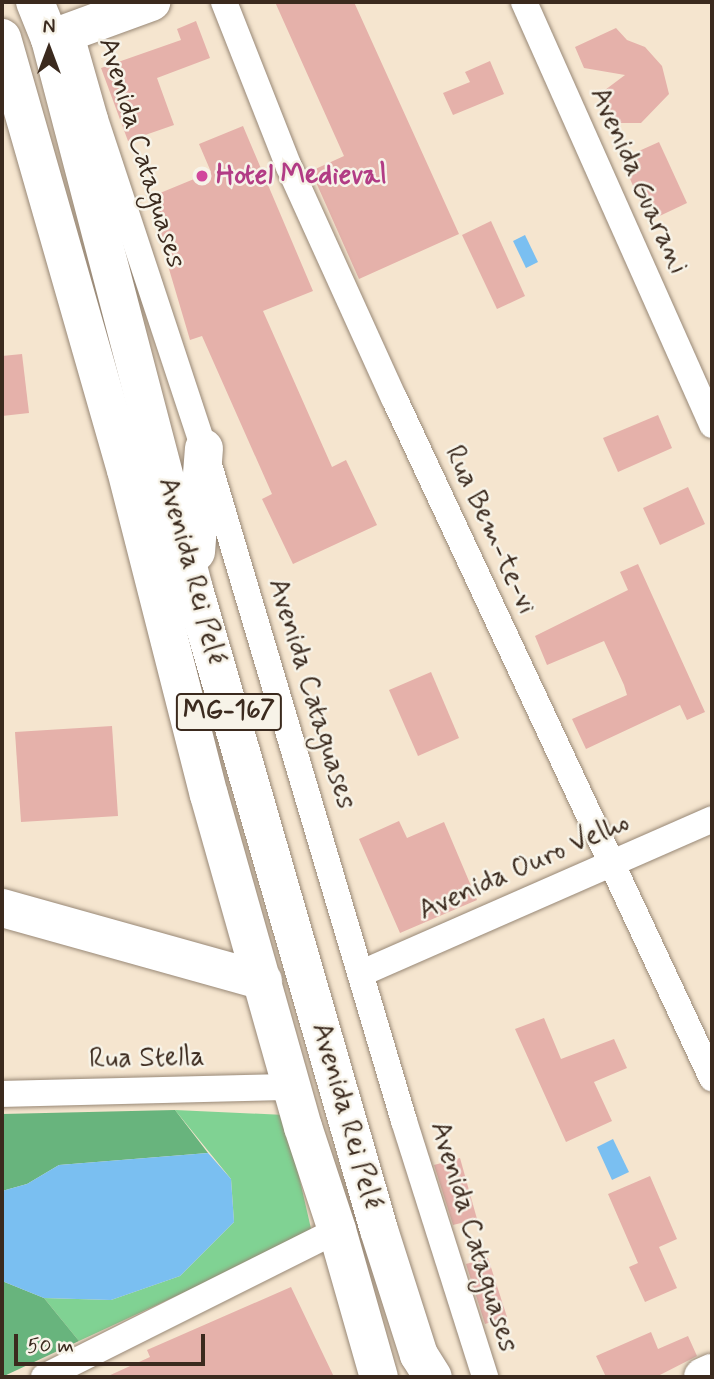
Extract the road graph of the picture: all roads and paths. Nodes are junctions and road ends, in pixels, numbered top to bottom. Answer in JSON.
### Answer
{"nodes":[{"id":1,"x":35,"y":2,"type":"edge"},
{"id":2,"x":151,"y":2,"type":"edge"},
{"id":3,"x":224,"y":2,"type":"edge"},
{"id":4,"x":524,"y":2,"type":"edge"},
{"id":5,"x":108,"y":10,"type":"edge"},
{"id":6,"x":60,"y":35,"type":"junction"},
{"id":7,"x":2,"y":38,"type":"edge"},
{"id":8,"x":12,"y":109,"type":"edge"},
{"id":9,"x":712,"y":425,"type":"edge"},
{"id":10,"x":204,"y":447,"type":"junction"},
{"id":11,"x":194,"y":589,"type":"junction"},
{"id":12,"x":712,"y":819,"type":"edge"},
{"id":13,"x":612,"y":863,"type":"junction"},
{"id":14,"x":2,"y":908,"type":"edge"},
{"id":15,"x":362,"y":973,"type":"junction"},
{"id":16,"x":263,"y":982,"type":"junction"},
{"id":17,"x":712,"y":1078,"type":"edge"},
{"id":18,"x":293,"y":1087,"type":"junction"},
{"id":19,"x":2,"y":1094,"type":"edge"},
{"id":20,"x":337,"y":1230,"type":"junction"},
{"id":21,"x":712,"y":1373,"type":"edge"},
{"id":22,"x":44,"y":1377,"type":"edge"},
{"id":23,"x":379,"y":1377,"type":"edge"},
{"id":24,"x":433,"y":1377,"type":"edge"},
{"id":25,"x":485,"y":1377,"type":"edge"},
{"id":26,"x":703,"y":1377,"type":"edge"}],
"edges":[{"from":1,"to":6,"type":"main road","name":"Avenida Rei Pelé","number":"MG-167"},
{"from":2,"to":5,"type":"main road"},
{"from":3,"to":13,"type":"street","name":"Rua Bem-te-vi"},
{"from":4,"to":9,"type":"street","name":"Avenida Guarani"},
{"from":5,"to":6,"type":"main road"},
{"from":6,"to":10,"type":"street","name":"Avenida Cataguases"},
{"from":6,"to":11,"type":"main road","name":"Avenida Rei Pelé","number":"MG-167"},
{"from":7,"to":8,"type":"main road","name":"Avenida Rei Pelé","number":"MG-167"},
{"from":8,"to":16,"type":"main road","name":"Avenida Rei Pelé","number":"MG-167"},
{"from":10,"to":11,"type":"main road"},
{"from":10,"to":15,"type":"street","name":"Avenida Cataguases"},
{"from":11,"to":24,"type":"main road","name":"Avenida Rei Pelé","number":"MG-167"},
{"from":12,"to":13,"type":"street","name":"Avenida Ouro Velho"},
{"from":13,"to":15,"type":"street","name":"Avenida Ouro Velho"},
{"from":13,"to":17,"type":"street","name":"Rua Bem-te-vi"},
{"from":14,"to":16,"type":"main road"},
{"from":15,"to":25,"type":"street","name":"Avenida Cataguases"},
{"from":16,"to":18,"type":"main road","name":"Avenida Rei Pelé","number":"MG-167"},
{"from":18,"to":19,"type":"street","name":"Rua Stella"},
{"from":18,"to":20,"type":"main road","name":"Avenida Rei Pelé","number":"MG-167"},
{"from":20,"to":22,"type":"street"},
{"from":20,"to":23,"type":"main road","name":"Avenida Rei Pelé","number":"MG-167"},
{"from":21,"to":26,"type":"main road"}]}
